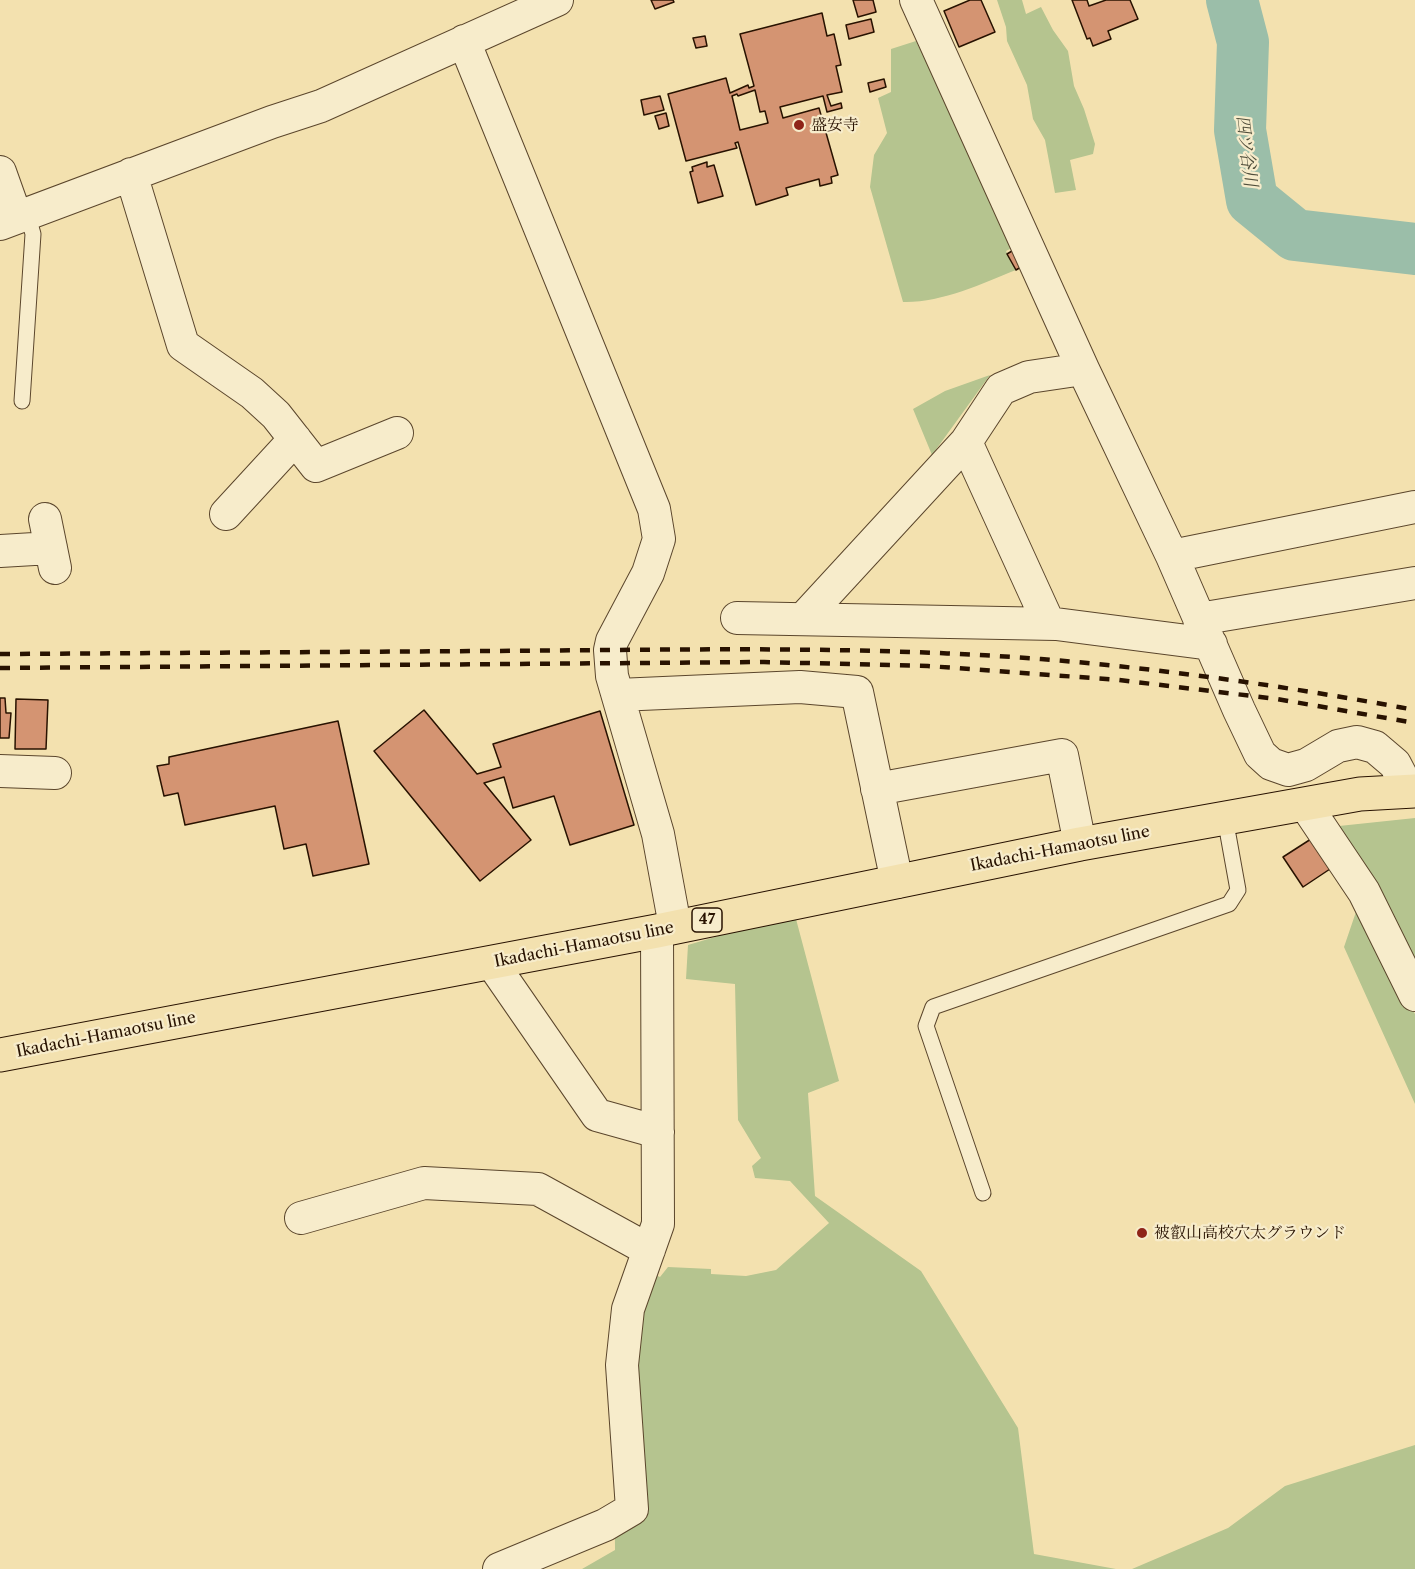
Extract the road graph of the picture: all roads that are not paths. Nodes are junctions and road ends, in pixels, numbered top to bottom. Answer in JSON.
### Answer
{"nodes":[{"id":1,"x":557,"y":0,"type":"edge"},
{"id":2,"x":916,"y":0,"type":"edge"},
{"id":3,"x":464,"y":41,"type":"junction"},
{"id":4,"x":0,"y":172,"type":"edge"},
{"id":5,"x":131,"y":174,"type":"junction"},
{"id":6,"x":14,"y":218,"type":"edge"},
{"id":7,"x":1083,"y":369,"type":"junction"},
{"id":8,"x":22,"y":400,"type":"dead end"},
{"id":9,"x":398,"y":433,"type":"dead end"},
{"id":10,"x":295,"y":439,"type":"junction"},
{"id":11,"x":966,"y":442,"type":"junction"},
{"id":12,"x":1415,"y":507,"type":"edge"},
{"id":13,"x":226,"y":514,"type":"dead end"},
{"id":14,"x":50,"y":545,"type":"dead end"},
{"id":15,"x":0,"y":551,"type":"edge"},
{"id":16,"x":1172,"y":555,"type":"junction"},
{"id":17,"x":1415,"y":583,"type":"edge"},
{"id":18,"x":737,"y":618,"type":"dead end"},
{"id":19,"x":802,"y":619,"type":"junction"},
{"id":20,"x":1049,"y":624,"type":"junction"},
{"id":21,"x":1205,"y":631,"type":"junction"},
{"id":22,"x":618,"y":695,"type":"junction"},
{"id":23,"x":0,"y":771,"type":"edge"},
{"id":24,"x":55,"y":773,"type":"dead end"},
{"id":25,"x":878,"y":789,"type":"junction"},
{"id":26,"x":1412,"y":791,"type":"edge"},
{"id":27,"x":1305,"y":804,"type":"junction"},
{"id":28,"x":1225,"y":818,"type":"junction"},
{"id":29,"x":1080,"y":844,"type":"junction"},
{"id":30,"x":897,"y":882,"type":"junction"},
{"id":31,"x":666,"y":929,"type":"junction"},
{"id":32,"x":492,"y":963,"type":"junction"},
{"id":33,"x":1415,"y":995,"type":"edge"},
{"id":34,"x":0,"y":1055,"type":"edge"},
{"id":35,"x":658,"y":1132,"type":"junction"},
{"id":36,"x":983,"y":1193,"type":"dead end"},
{"id":37,"x":301,"y":1218,"type":"dead end"},
{"id":38,"x":649,"y":1250,"type":"junction"},
{"id":39,"x":499,"y":1569,"type":"edge"}],
"edges":[{"from":1,"to":3,"type":"street"},
{"from":2,"to":7,"type":"street"},
{"from":3,"to":5,"type":"street"},
{"from":3,"to":22,"type":"street"},
{"from":4,"to":6,"type":"street"},
{"from":5,"to":6,"type":"street"},
{"from":5,"to":10,"type":"street"},
{"from":6,"to":8,"type":"lane"},
{"from":7,"to":11,"type":"street"},
{"from":7,"to":16,"type":"street"},
{"from":9,"to":10,"type":"street"},
{"from":10,"to":13,"type":"street"},
{"from":11,"to":19,"type":"street"},
{"from":11,"to":20,"type":"street"},
{"from":12,"to":16,"type":"street"},
{"from":14,"to":15,"type":"street"},
{"from":16,"to":21,"type":"street"},
{"from":17,"to":21,"type":"street"},
{"from":18,"to":19,"type":"street"},
{"from":19,"to":20,"type":"street"},
{"from":20,"to":21,"type":"street"},
{"from":21,"to":26,"type":"street"},
{"from":22,"to":25,"type":"street"},
{"from":22,"to":31,"type":"street"},
{"from":23,"to":24,"type":"street"},
{"from":25,"to":29,"type":"street"},
{"from":25,"to":30,"type":"street"},
{"from":26,"to":27,"type":"main road","name":"Ikadachi-Hamaotsu line","number":"47"},
{"from":27,"to":28,"type":"main road","name":"Ikadachi-Hamaotsu line","number":"47"},
{"from":27,"to":33,"type":"street"},
{"from":28,"to":29,"type":"main road","name":"Ikadachi-Hamaotsu line","number":"47"},
{"from":28,"to":36,"type":"lane"},
{"from":29,"to":30,"type":"main road","name":"Ikadachi-Hamaotsu line","number":"47"},
{"from":30,"to":31,"type":"main road","name":"Ikadachi-Hamaotsu line","number":"47"},
{"from":31,"to":32,"type":"main road","name":"Ikadachi-Hamaotsu line","number":"47"},
{"from":31,"to":35,"type":"street"},
{"from":32,"to":34,"type":"main road","name":"Ikadachi-Hamaotsu line","number":"47"},
{"from":32,"to":35,"type":"street"},
{"from":35,"to":38,"type":"street"},
{"from":37,"to":38,"type":"street"},
{"from":38,"to":39,"type":"street"}]}
